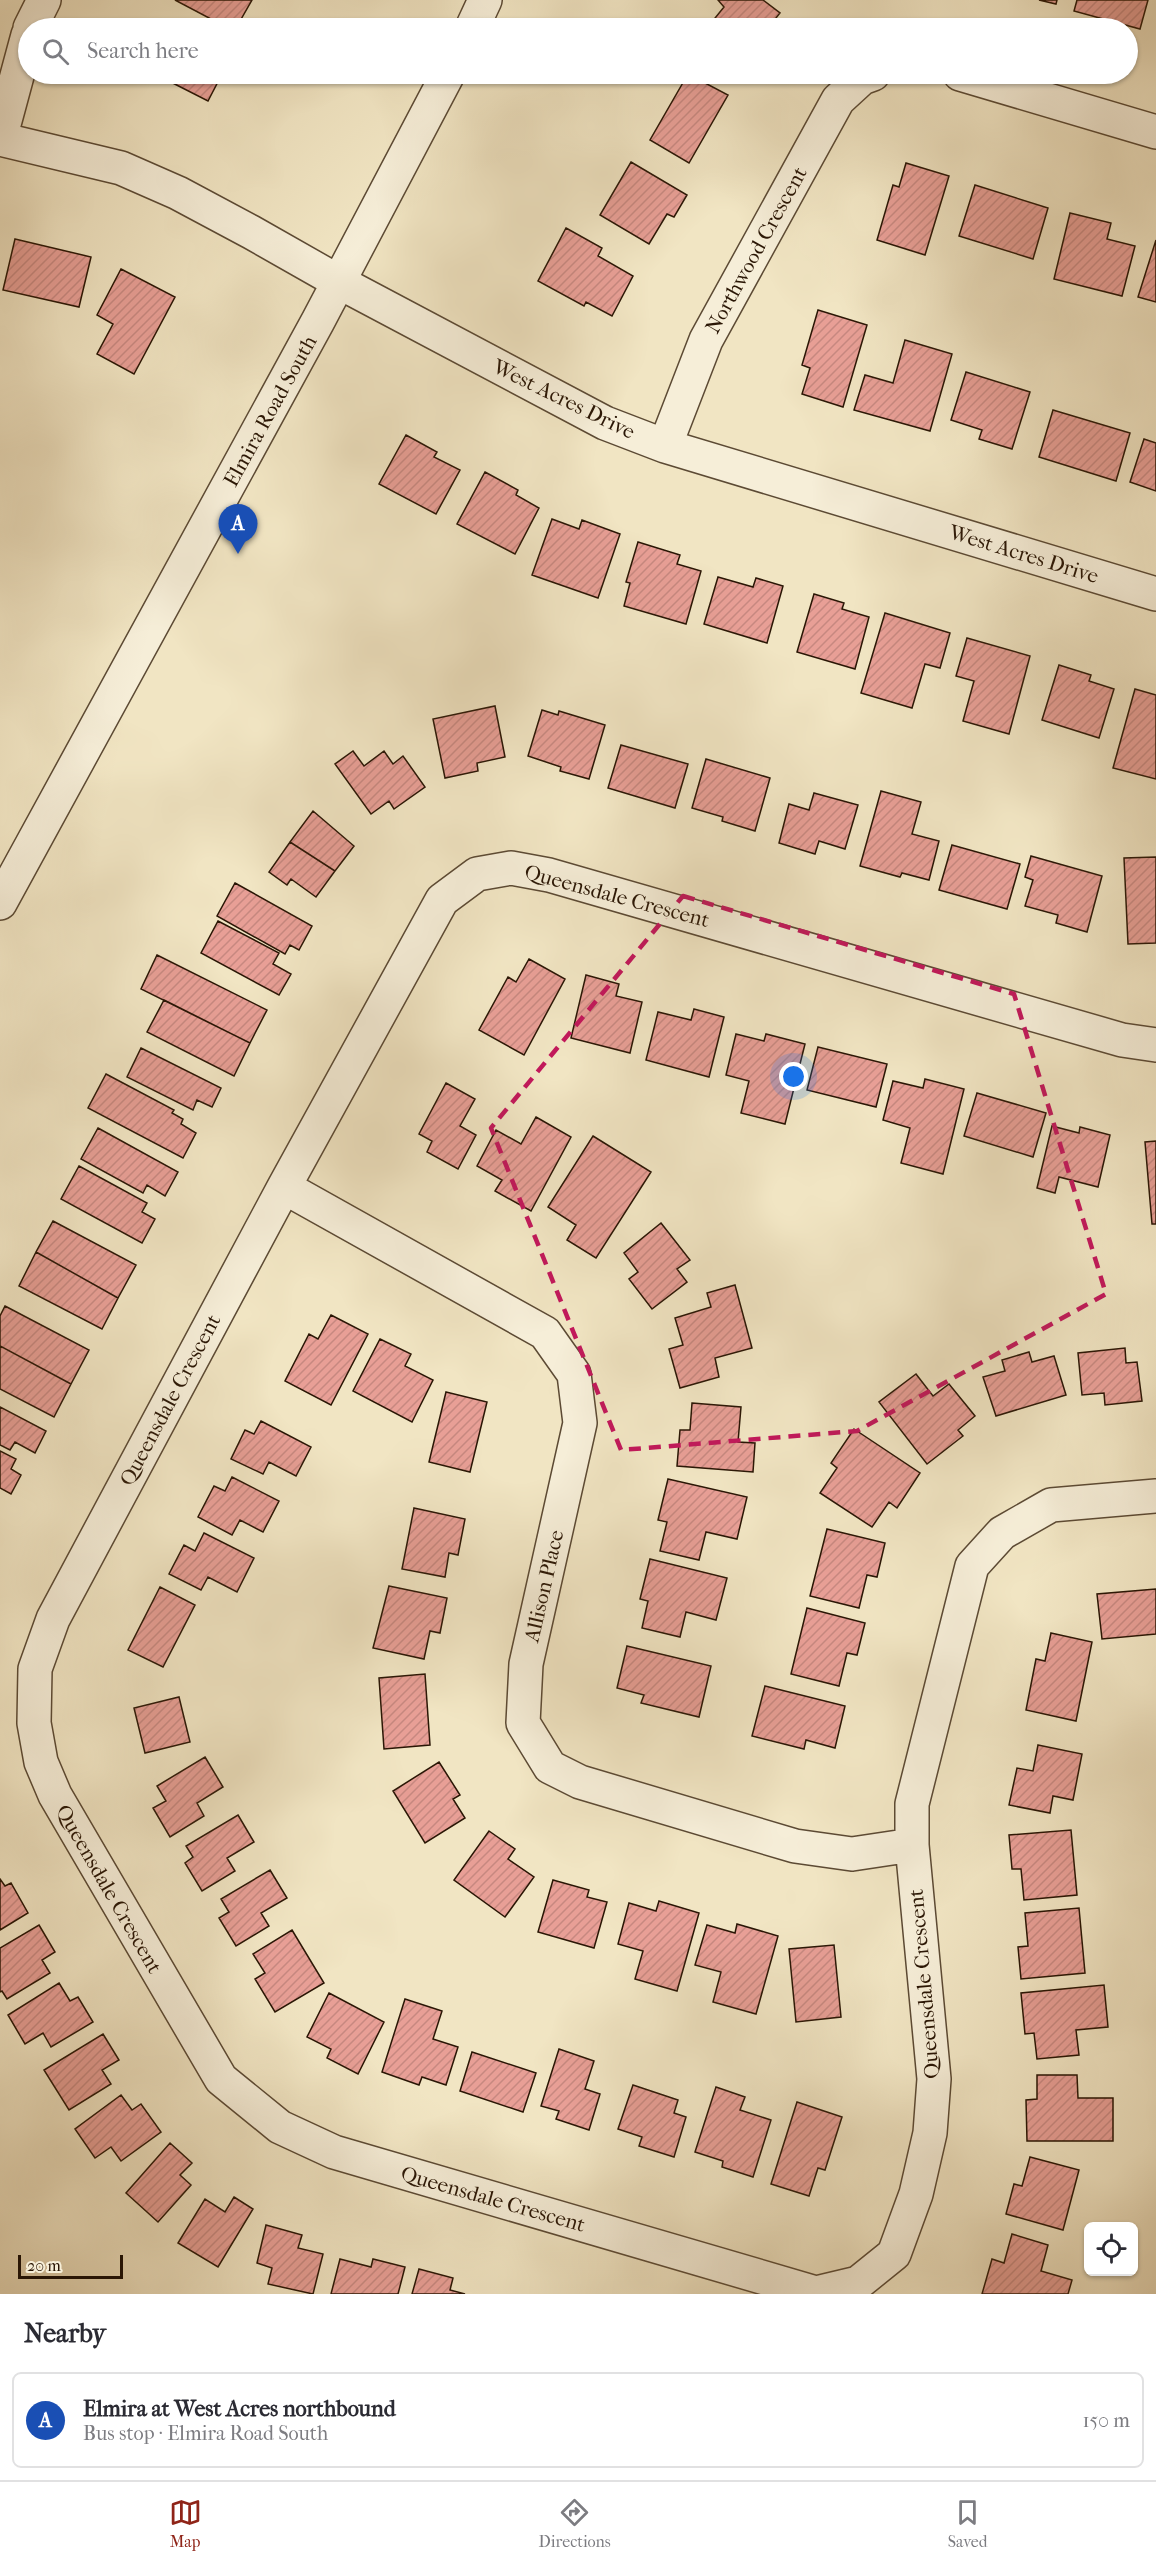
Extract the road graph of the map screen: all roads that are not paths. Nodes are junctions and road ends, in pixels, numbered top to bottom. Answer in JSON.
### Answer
{"nodes":[{"id":1,"x":44,"y":0,"type":"edge"},
{"id":2,"x":485,"y":0,"type":"edge"},
{"id":3,"x":35,"y":18,"type":"edge"},
{"id":4,"x":477,"y":18,"type":"edge"},
{"id":5,"x":18,"y":72,"type":"edge"},
{"id":6,"x":443,"y":84,"type":"edge"},
{"id":7,"x":855,"y":84,"type":"edge"},
{"id":8,"x":994,"y":84,"type":"edge"},
{"id":9,"x":1156,"y":132,"type":"edge"},
{"id":10,"x":0,"y":139,"type":"edge"},
{"id":11,"x":339,"y":282,"type":"junction"},
{"id":12,"x":665,"y":446,"type":"junction"},
{"id":13,"x":1156,"y":594,"type":"edge"},
{"id":14,"x":0,"y":903,"type":"edge"},
{"id":15,"x":1156,"y":1045,"type":"edge"},
{"id":16,"x":284,"y":1187,"type":"junction"},
{"id":17,"x":1156,"y":1496,"type":"edge"},
{"id":18,"x":912,"y":1845,"type":"junction"}],
"edges":[{"from":1,"to":3,"type":"street"},
{"from":2,"to":4,"type":"street"},
{"from":5,"to":10,"type":"street"},
{"from":6,"to":11,"type":"street","name":"Elmira Road South"},
{"from":7,"to":12,"type":"street","name":"Northwood Crescent"},
{"from":8,"to":9,"type":"street"},
{"from":10,"to":11,"type":"street","name":"West Acres Drive"},
{"from":11,"to":12,"type":"street","name":"West Acres Drive"},
{"from":11,"to":14,"type":"street","name":"Elmira Road South"},
{"from":12,"to":13,"type":"street","name":"West Acres Drive"},
{"from":15,"to":16,"type":"street","name":"Queensdale Crescent"},
{"from":16,"to":18,"type":"street","name":"Allison Place"},
{"from":16,"to":18,"type":"street","name":"Queensdale Crescent"},
{"from":17,"to":18,"type":"street","name":"Queensdale Crescent"}]}
